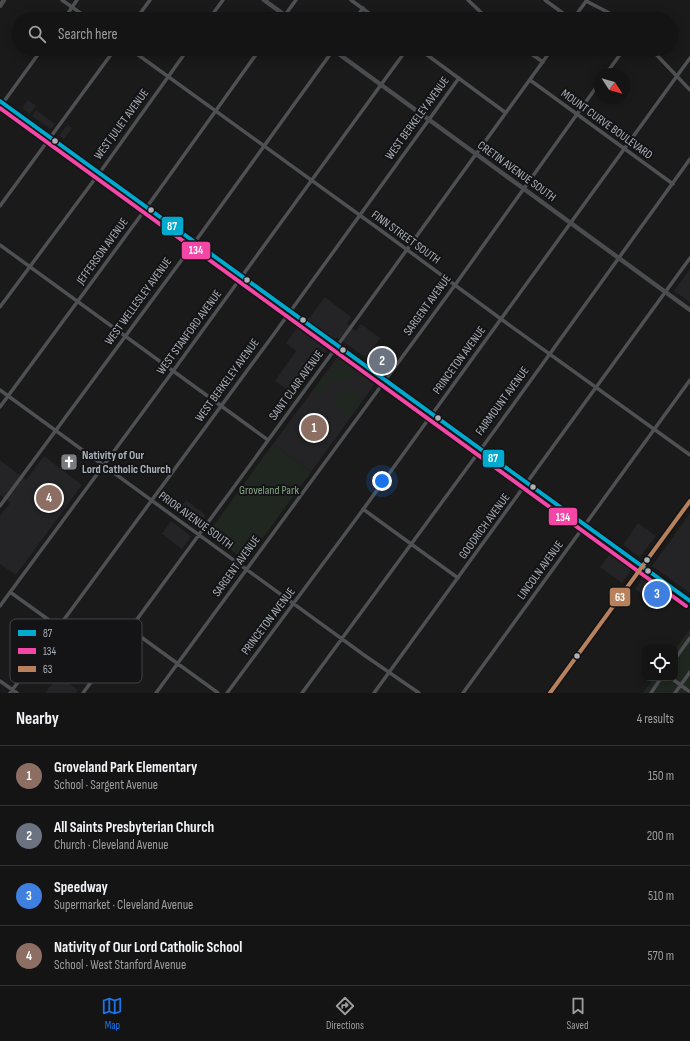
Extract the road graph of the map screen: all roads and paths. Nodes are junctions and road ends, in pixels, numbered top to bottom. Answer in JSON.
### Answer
{"nodes":[{"id":1,"x":4,"y":0,"type":"edge"},
{"id":2,"x":62,"y":0,"type":"edge"},
{"id":3,"x":77,"y":0,"type":"edge"},
{"id":4,"x":150,"y":0,"type":"edge"},
{"id":5,"x":223,"y":0,"type":"edge"},
{"id":6,"x":264,"y":0,"type":"edge"},
{"id":7,"x":296,"y":0,"type":"edge"},
{"id":8,"x":351,"y":0,"type":"edge"},
{"id":9,"x":468,"y":0,"type":"edge"},
{"id":10,"x":545,"y":0,"type":"edge"},
{"id":11,"x":586,"y":1,"type":"edge"},
{"id":12,"x":0,"y":6,"type":"edge"},
{"id":13,"x":72,"y":7,"type":"junction"},
{"id":14,"x":362,"y":8,"type":"junction"},
{"id":15,"x":69,"y":12,"type":"edge"},
{"id":16,"x":79,"y":12,"type":"edge"},
{"id":17,"x":141,"y":12,"type":"edge"},
{"id":18,"x":214,"y":12,"type":"edge"},
{"id":19,"x":277,"y":12,"type":"edge"},
{"id":20,"x":287,"y":12,"type":"edge"},
{"id":21,"x":359,"y":12,"type":"edge"},
{"id":22,"x":368,"y":12,"type":"edge"},
{"id":23,"x":481,"y":12,"type":"edge"},
{"id":24,"x":562,"y":12,"type":"edge"},
{"id":25,"x":577,"y":12,"type":"edge"},
{"id":26,"x":607,"y":12,"type":"edge"},
{"id":27,"x":37,"y":56,"type":"edge"},
{"id":28,"x":110,"y":56,"type":"edge"},
{"id":29,"x":140,"y":56,"type":"edge"},
{"id":30,"x":183,"y":56,"type":"edge"},
{"id":31,"x":255,"y":56,"type":"edge"},
{"id":32,"x":328,"y":56,"type":"edge"},
{"id":33,"x":342,"y":56,"type":"edge"},
{"id":34,"x":402,"y":56,"type":"edge"},
{"id":35,"x":428,"y":56,"type":"edge"},
{"id":36,"x":534,"y":56,"type":"edge"},
{"id":37,"x":547,"y":56,"type":"edge"},
{"id":38,"x":619,"y":56,"type":"edge"},
{"id":39,"x":658,"y":56,"type":"edge"},
{"id":40,"x":690,"y":58,"type":"edge"},
{"id":41,"x":543,"y":62,"type":"junction"},
{"id":42,"x":610,"y":68,"type":"edge"},
{"id":43,"x":677,"y":76,"type":"junction"},
{"id":44,"x":168,"y":77,"type":"junction"},
{"id":45,"x":458,"y":78,"type":"junction"},
{"id":46,"x":530,"y":80,"type":"junction"},
{"id":47,"x":381,"y":85,"type":"junction"},
{"id":48,"x":594,"y":90,"type":"edge"},
{"id":49,"x":690,"y":90,"type":"edge"},
{"id":50,"x":2,"y":102,"type":"edge"},
{"id":51,"x":0,"y":107,"type":"edge"},
{"id":52,"x":216,"y":111,"type":"junction"},
{"id":53,"x":506,"y":112,"type":"junction"},
{"id":54,"x":577,"y":114,"type":"junction"},
{"id":55,"x":428,"y":119,"type":"junction"},
{"id":56,"x":51,"y":137,"type":"junction"},
{"id":57,"x":264,"y":146,"type":"junction"},
{"id":58,"x":624,"y":149,"type":"junction"},
{"id":59,"x":476,"y":154,"type":"junction"},
{"id":60,"x":690,"y":159,"type":"edge"},
{"id":61,"x":100,"y":172,"type":"junction"},
{"id":62,"x":312,"y":180,"type":"junction"},
{"id":63,"x":673,"y":184,"type":"junction"},
{"id":64,"x":523,"y":188,"type":"junction"},
{"id":65,"x":0,"y":206,"type":"edge"},
{"id":66,"x":147,"y":207,"type":"junction"},
{"id":67,"x":359,"y":215,"type":"junction"},
{"id":68,"x":571,"y":223,"type":"junction"},
{"id":69,"x":195,"y":241,"type":"junction"},
{"id":70,"x":0,"y":245,"type":"edge"},
{"id":71,"x":407,"y":249,"type":"junction"},
{"id":72,"x":618,"y":258,"type":"junction"},
{"id":73,"x":690,"y":258,"type":"edge"},
{"id":74,"x":30,"y":267,"type":"junction"},
{"id":75,"x":242,"y":276,"type":"junction"},
{"id":76,"x":455,"y":284,"type":"junction"},
{"id":77,"x":666,"y":292,"type":"junction"},
{"id":78,"x":78,"y":301,"type":"junction"},
{"id":79,"x":0,"y":307,"type":"edge"},
{"id":80,"x":690,"y":310,"type":"edge"},
{"id":81,"x":290,"y":311,"type":"junction"},
{"id":82,"x":501,"y":319,"type":"junction"},
{"id":83,"x":125,"y":336,"type":"junction"},
{"id":84,"x":338,"y":345,"type":"junction"},
{"id":85,"x":550,"y":353,"type":"junction"},
{"id":86,"x":173,"y":371,"type":"junction"},
{"id":87,"x":385,"y":380,"type":"junction"},
{"id":88,"x":690,"y":380,"type":"edge"},
{"id":89,"x":597,"y":388,"type":"junction"},
{"id":90,"x":0,"y":390,"type":"edge"},
{"id":91,"x":8,"y":396,"type":"junction"},
{"id":92,"x":221,"y":405,"type":"junction"},
{"id":93,"x":0,"y":407,"type":"edge"},
{"id":94,"x":432,"y":414,"type":"junction"},
{"id":95,"x":654,"y":429,"type":"junction"},
{"id":96,"x":55,"y":431,"type":"junction"},
{"id":97,"x":268,"y":440,"type":"junction"},
{"id":98,"x":480,"y":449,"type":"junction"},
{"id":99,"x":690,"y":455,"type":"edge"},
{"id":100,"x":103,"y":466,"type":"junction"},
{"id":101,"x":528,"y":483,"type":"junction"},
{"id":102,"x":151,"y":500,"type":"junction"},
{"id":103,"x":690,"y":501,"type":"edge"},
{"id":104,"x":0,"y":506,"type":"edge"},
{"id":105,"x":363,"y":509,"type":"junction"},
{"id":106,"x":585,"y":525,"type":"junction"},
{"id":107,"x":199,"y":535,"type":"junction"},
{"id":108,"x":411,"y":543,"type":"junction"},
{"id":109,"x":643,"y":567,"type":"junction"},
{"id":110,"x":247,"y":570,"type":"junction"},
{"id":111,"x":458,"y":578,"type":"junction"},
{"id":112,"x":10,"y":592,"type":"junction"},
{"id":113,"x":690,"y":601,"type":"edge"},
{"id":114,"x":294,"y":604,"type":"junction"},
{"id":115,"x":0,"y":606,"type":"edge"},
{"id":116,"x":47,"y":619,"type":"edge"},
{"id":117,"x":64,"y":619,"type":"edge"},
{"id":118,"x":137,"y":619,"type":"edge"},
{"id":119,"x":142,"y":638,"type":"edge"},
{"id":120,"x":341,"y":638,"type":"junction"},
{"id":121,"x":690,"y":638,"type":"edge"},
{"id":122,"x":678,"y":655,"type":"edge"},
{"id":123,"x":177,"y":664,"type":"junction"},
{"id":124,"x":690,"y":672,"type":"edge"},
{"id":125,"x":389,"y":673,"type":"junction"},
{"id":126,"x":0,"y":681,"type":"edge"},
{"id":127,"x":659,"y":681,"type":"edge"},
{"id":128,"x":675,"y":681,"type":"edge"},
{"id":129,"x":90,"y":683,"type":"edge"},
{"id":130,"x":681,"y":685,"type":"junction"},
{"id":131,"x":11,"y":691,"type":"edge"},
{"id":132,"x":690,"y":692,"type":"edge"},
{"id":133,"x":17,"y":693,"type":"edge"},
{"id":134,"x":83,"y":693,"type":"edge"},
{"id":135,"x":156,"y":693,"type":"edge"},
{"id":136,"x":218,"y":693,"type":"edge"},
{"id":137,"x":227,"y":693,"type":"edge"},
{"id":138,"x":302,"y":693,"type":"edge"},
{"id":139,"x":374,"y":693,"type":"edge"},
{"id":140,"x":419,"y":693,"type":"edge"},
{"id":141,"x":463,"y":693,"type":"edge"},
{"id":142,"x":550,"y":693,"type":"edge"},
{"id":143,"x":651,"y":693,"type":"edge"},
{"id":144,"x":675,"y":693,"type":"edge"}],
"edges":[{"from":1,"to":12,"type":"main road"},
{"from":2,"to":13,"type":"street"},
{"from":3,"to":13,"type":"street"},
{"from":4,"to":17,"type":"street"},
{"from":5,"to":18,"type":"street"},
{"from":6,"to":19,"type":"main road"},
{"from":7,"to":20,"type":"street"},
{"from":8,"to":14,"type":"street"},
{"from":9,"to":23,"type":"street"},
{"from":10,"to":24,"type":"street"},
{"from":11,"to":25,"type":"street"},
{"from":11,"to":26,"type":"street"},
{"from":13,"to":15,"type":"street"},
{"from":13,"to":16,"type":"street"},
{"from":14,"to":21,"type":"street"},
{"from":14,"to":22,"type":"street"},
{"from":27,"to":50,"type":"street"},
{"from":28,"to":56,"type":"street"},
{"from":29,"to":44,"type":"street","name":"FINN STREET SOUTH"},
{"from":30,"to":44,"type":"street","name":"WEST JULIET AVENUE"},
{"from":31,"to":52,"type":"street","name":"JEFFERSON AVENUE"},
{"from":32,"to":57,"type":"street","name":"WEST WELLESLEY AVENUE"},
{"from":33,"to":47,"type":"main road","name":"CRETIN AVENUE SOUTH"},
{"from":34,"to":47,"type":"street","name":"WEST STANFORD AVENUE"},
{"from":35,"to":45,"type":"street"},
{"from":36,"to":41,"type":"street"},
{"from":37,"to":41,"type":"street","name":"SAINT CLAIR AVENUE"},
{"from":38,"to":42,"type":"street"},
{"from":39,"to":43,"type":"street"},
{"from":40,"to":43,"type":"street","name":"PRINCETON AVENUE"},
{"from":41,"to":46,"type":"street","name":"SAINT CLAIR AVENUE"},
{"from":43,"to":49,"type":"street"},
{"from":43,"to":58,"type":"street","name":"PRINCETON AVENUE"},
{"from":44,"to":52,"type":"street","name":"FINN STREET SOUTH"},
{"from":44,"to":61,"type":"street","name":"WEST JULIET AVENUE"},
{"from":45,"to":53,"type":"street"},
{"from":45,"to":55,"type":"street","name":"WEST BERKELEY AVENUE"},
{"from":46,"to":53,"type":"street","name":"SAINT CLAIR AVENUE"},
{"from":46,"to":54,"type":"street","name":"MOUNT CURVE BOULEVARD"},
{"from":47,"to":55,"type":"main road","name":"CRETIN AVENUE SOUTH"},
{"from":47,"to":62,"type":"street","name":"WEST STANFORD AVENUE"},
{"from":48,"to":54,"type":"street","name":"SARGENT AVENUE"},
{"from":50,"to":51,"type":"street"},
{"from":50,"to":56,"type":"street"},
{"from":52,"to":57,"type":"street","name":"FINN STREET SOUTH"},
{"from":52,"to":66,"type":"street","name":"JEFFERSON AVENUE"},
{"from":53,"to":59,"type":"street","name":"SAINT CLAIR AVENUE"},
{"from":54,"to":58,"type":"street","name":"MOUNT CURVE BOULEVARD"},
{"from":54,"to":64,"type":"street","name":"SARGENT AVENUE"},
{"from":55,"to":59,"type":"main road","name":"CRETIN AVENUE SOUTH"},
{"from":55,"to":67,"type":"street","name":"WEST BERKELEY AVENUE"},
{"from":56,"to":61,"type":"street"},
{"from":56,"to":65,"type":"street"},
{"from":57,"to":62,"type":"street","name":"FINN STREET SOUTH"},
{"from":57,"to":69,"type":"street","name":"WEST WELLESLEY AVENUE"},
{"from":58,"to":63,"type":"street","name":"MOUNT CURVE BOULEVARD"},
{"from":58,"to":68,"type":"street","name":"PRINCETON AVENUE"},
{"from":59,"to":64,"type":"main road","name":"CRETIN AVENUE SOUTH"},
{"from":59,"to":71,"type":"street","name":"SAINT CLAIR AVENUE"},
{"from":60,"to":63,"type":"street","name":"FAIRMOUNT AVENUE"},
{"from":61,"to":66,"type":"street"},
{"from":61,"to":74,"type":"street","name":"WEST JULIET AVENUE"},
{"from":62,"to":67,"type":"street","name":"FINN STREET SOUTH"},
{"from":62,"to":75,"type":"street","name":"WEST STANFORD AVENUE"},
{"from":63,"to":72,"type":"street","name":"FAIRMOUNT AVENUE"},
{"from":64,"to":68,"type":"main road","name":"CRETIN AVENUE SOUTH"},
{"from":64,"to":76,"type":"street","name":"SARGENT AVENUE"},
{"from":66,"to":69,"type":"street"},
{"from":66,"to":78,"type":"street","name":"JEFFERSON AVENUE"},
{"from":67,"to":71,"type":"street","name":"FINN STREET SOUTH"},
{"from":67,"to":81,"type":"street","name":"WEST BERKELEY AVENUE"},
{"from":68,"to":72,"type":"main road","name":"CRETIN AVENUE SOUTH"},
{"from":68,"to":82,"type":"street","name":"PRINCETON AVENUE"},
{"from":69,"to":75,"type":"street"},
{"from":69,"to":83,"type":"street","name":"WEST WELLESLEY AVENUE"},
{"from":70,"to":74,"type":"street"},
{"from":71,"to":76,"type":"street","name":"FINN STREET SOUTH"},
{"from":71,"to":84,"type":"street","name":"SAINT CLAIR AVENUE"},
{"from":72,"to":77,"type":"main road","name":"CRETIN AVENUE SOUTH"},
{"from":72,"to":85,"type":"street","name":"FAIRMOUNT AVENUE"},
{"from":73,"to":77,"type":"street","name":"GOODRICH AVENUE"},
{"from":74,"to":78,"type":"street"},
{"from":74,"to":79,"type":"street","name":"WEST JULIET AVENUE"},
{"from":75,"to":81,"type":"street"},
{"from":75,"to":86,"type":"street","name":"WEST STANFORD AVENUE"},
{"from":76,"to":82,"type":"street","name":"FINN STREET SOUTH"},
{"from":76,"to":87,"type":"street","name":"SARGENT AVENUE"},
{"from":77,"to":80,"type":"main road","name":"CRETIN AVENUE SOUTH"},
{"from":77,"to":89,"type":"street","name":"GOODRICH AVENUE"},
{"from":78,"to":83,"type":"street"},
{"from":78,"to":91,"type":"street","name":"JEFFERSON AVENUE"},
{"from":81,"to":84,"type":"street"},
{"from":81,"to":92,"type":"street","name":"WEST BERKELEY AVENUE"},
{"from":82,"to":85,"type":"street","name":"FINN STREET SOUTH"},
{"from":82,"to":94,"type":"street","name":"PRINCETON AVENUE"},
{"from":83,"to":86,"type":"street"},
{"from":83,"to":96,"type":"street","name":"WEST WELLESLEY AVENUE"},
{"from":84,"to":87,"type":"street"},
{"from":84,"to":97,"type":"street","name":"SAINT CLAIR AVENUE"},
{"from":85,"to":89,"type":"street","name":"FINN STREET SOUTH"},
{"from":85,"to":98,"type":"street","name":"FAIRMOUNT AVENUE"},
{"from":86,"to":92,"type":"street"},
{"from":86,"to":100,"type":"street","name":"WEST STANFORD AVENUE"},
{"from":87,"to":94,"type":"street"},
{"from":87,"to":110,"type":"street","name":"SARGENT AVENUE"},
{"from":88,"to":95,"type":"street","name":"LINCOLN AVENUE"},
{"from":89,"to":95,"type":"street","name":"FINN STREET SOUTH"},
{"from":89,"to":101,"type":"street","name":"GOODRICH AVENUE"},
{"from":90,"to":91,"type":"street","name":"PRIOR AVENUE SOUTH"},
{"from":91,"to":93,"type":"street","name":"JEFFERSON AVENUE"},
{"from":91,"to":96,"type":"street","name":"PRIOR AVENUE SOUTH"},
{"from":92,"to":97,"type":"street"},
{"from":92,"to":102,"type":"street","name":"WEST BERKELEY AVENUE"},
{"from":94,"to":98,"type":"street"},
{"from":94,"to":105,"type":"street","name":"PRINCETON AVENUE"},
{"from":95,"to":99,"type":"street","name":"FINN STREET SOUTH"},
{"from":95,"to":106,"type":"street","name":"LINCOLN AVENUE"},
{"from":96,"to":100,"type":"street","name":"PRIOR AVENUE SOUTH"},
{"from":96,"to":104,"type":"street","name":"WEST WELLESLEY AVENUE"},
{"from":97,"to":107,"type":"street","name":"SAINT CLAIR AVENUE"},
{"from":98,"to":101,"type":"street"},
{"from":98,"to":108,"type":"street","name":"FAIRMOUNT AVENUE"},
{"from":100,"to":102,"type":"street","name":"PRIOR AVENUE SOUTH"},
{"from":100,"to":112,"type":"street","name":"WEST STANFORD AVENUE"},
{"from":101,"to":106,"type":"street"},
{"from":101,"to":111,"type":"street","name":"GOODRICH AVENUE"},
{"from":102,"to":107,"type":"street","name":"PRIOR AVENUE SOUTH"},
{"from":102,"to":117,"type":"street","name":"WEST BERKELEY AVENUE"},
{"from":103,"to":109,"type":"main road"},
{"from":105,"to":108,"type":"street"},
{"from":105,"to":114,"type":"street","name":"PRINCETON AVENUE"},
{"from":106,"to":109,"type":"street"},
{"from":106,"to":141,"type":"street","name":"LINCOLN AVENUE"},
{"from":107,"to":110,"type":"street","name":"PRIOR AVENUE SOUTH"},
{"from":107,"to":118,"type":"street","name":"SAINT CLAIR AVENUE"},
{"from":108,"to":111,"type":"street"},
{"from":108,"to":120,"type":"street","name":"FAIRMOUNT AVENUE"},
{"from":109,"to":113,"type":"street"},
{"from":109,"to":142,"type":"main road"},
{"from":110,"to":114,"type":"street","name":"PRIOR AVENUE SOUTH"},
{"from":110,"to":123,"type":"street","name":"SARGENT AVENUE"},
{"from":111,"to":125,"type":"street","name":"GOODRICH AVENUE"},
{"from":112,"to":115,"type":"street","name":"WEST STANFORD AVENUE"},
{"from":112,"to":116,"type":"street"},
{"from":114,"to":120,"type":"street","name":"PRIOR AVENUE SOUTH"},
{"from":114,"to":137,"type":"street","name":"PRINCETON AVENUE"},
{"from":119,"to":123,"type":"street"},
{"from":120,"to":125,"type":"street","name":"PRIOR AVENUE SOUTH"},
{"from":120,"to":138,"type":"street","name":"FAIRMOUNT AVENUE"},
{"from":121,"to":122,"type":"street"},
{"from":123,"to":135,"type":"street","name":"SARGENT AVENUE"},
{"from":123,"to":136,"type":"street"},
{"from":124,"to":130,"type":"street"},
{"from":125,"to":139,"type":"street","name":"GOODRICH AVENUE"},
{"from":125,"to":140,"type":"street","name":"PRIOR AVENUE SOUTH"},
{"from":126,"to":131,"type":"street"},
{"from":127,"to":143,"type":"street"},
{"from":128,"to":130,"type":"street"},
{"from":129,"to":134,"type":"street","name":"SAINT CLAIR AVENUE"},
{"from":130,"to":132,"type":"street"},
{"from":130,"to":144,"type":"street"},
{"from":131,"to":133,"type":"street"}]}
